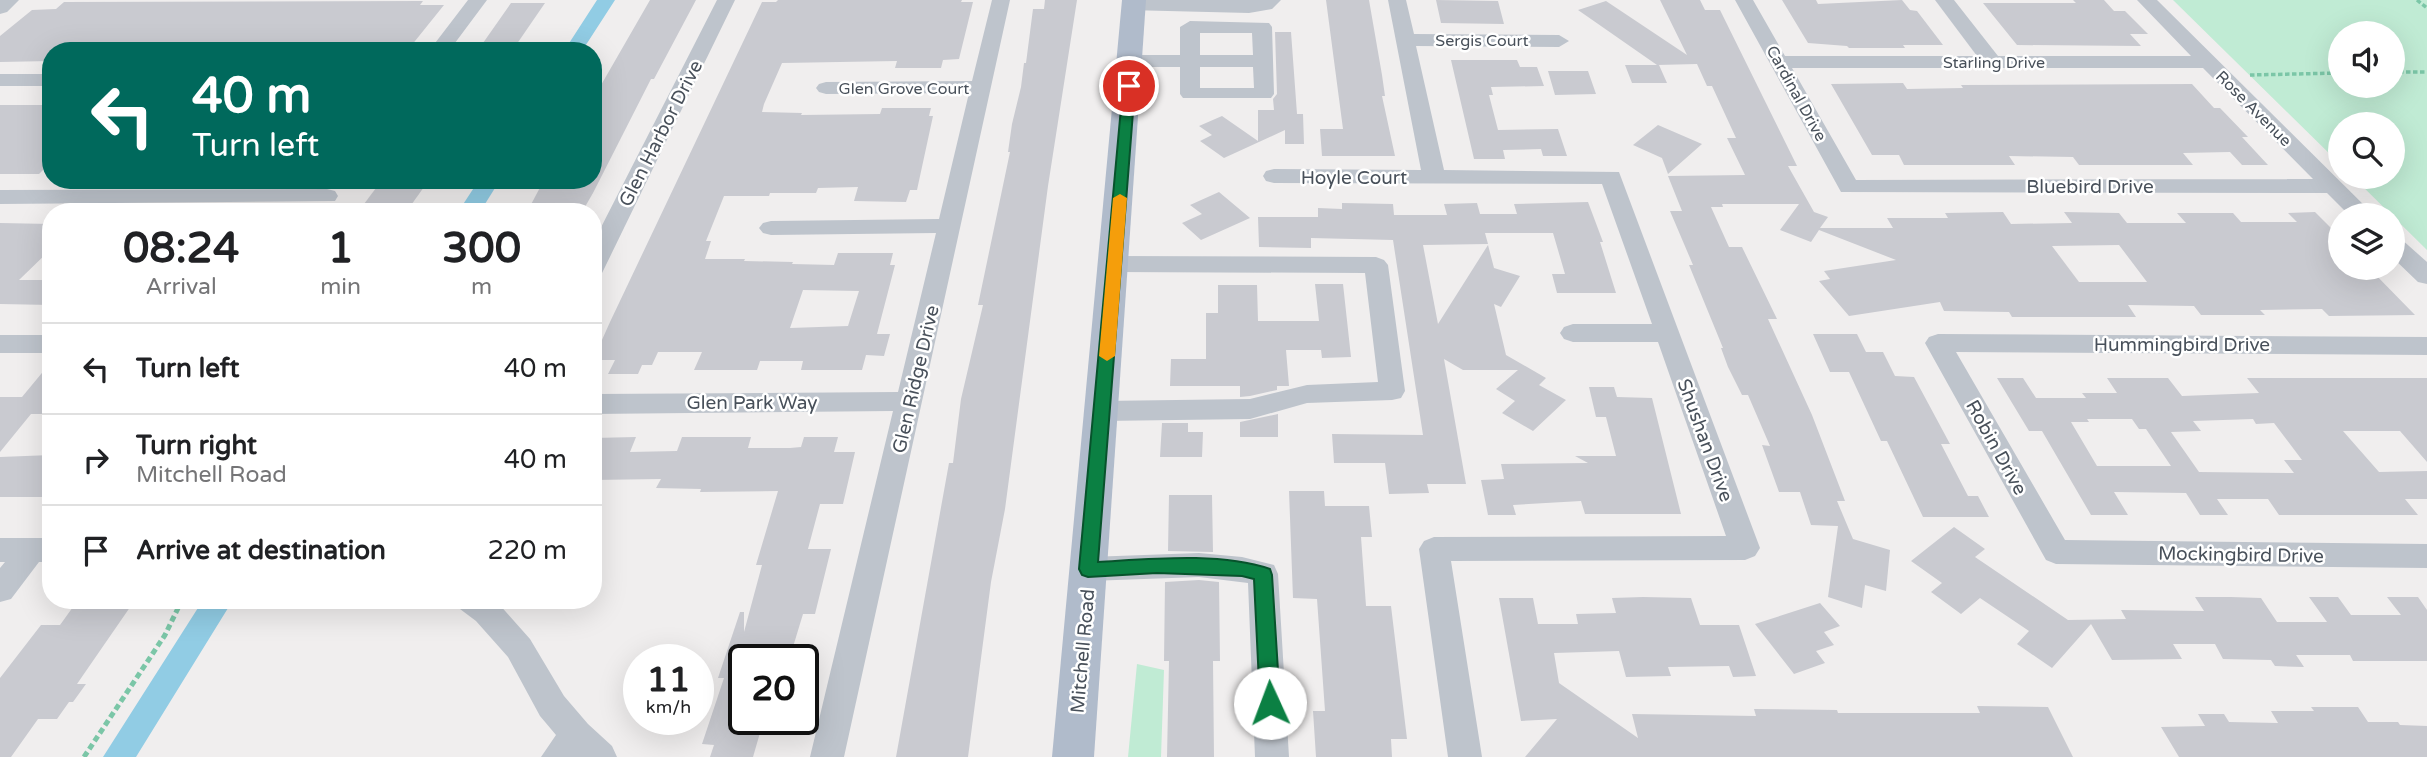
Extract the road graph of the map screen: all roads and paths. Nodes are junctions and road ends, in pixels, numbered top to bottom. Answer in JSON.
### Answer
{"nodes":[{"id":1,"x":9,"y":0,"type":"edge"},
{"id":2,"x":478,"y":0,"type":"edge"},
{"id":3,"x":726,"y":0,"type":"edge"},
{"id":4,"x":1001,"y":0,"type":"edge"},
{"id":5,"x":1272,"y":0,"type":"edge"},
{"id":6,"x":1397,"y":0,"type":"edge"},
{"id":7,"x":1744,"y":0,"type":"edge"},
{"id":8,"x":1944,"y":0,"type":"edge"},
{"id":9,"x":2146,"y":0,"type":"edge"},
{"id":10,"x":2417,"y":0,"type":"edge"},
{"id":11,"x":1134,"y":3,"type":"edge"},
{"id":12,"x":0,"y":8,"type":"edge"},
{"id":13,"x":2427,"y":8,"type":"edge"},
{"id":14,"x":1405,"y":40,"type":"junction"},
{"id":15,"x":1559,"y":41,"type":"dead end"},
{"id":16,"x":446,"y":42,"type":"edge"},
{"id":17,"x":1131,"y":61,"type":"junction"},
{"id":18,"x":1190,"y":61,"type":"junction"},
{"id":19,"x":1263,"y":61,"type":"junction"},
{"id":20,"x":1779,"y":62,"type":"junction"},
{"id":21,"x":1992,"y":62,"type":"junction"},
{"id":22,"x":2215,"y":70,"type":"junction"},
{"id":23,"x":2405,"y":72,"type":"edge"},
{"id":24,"x":2427,"y":72,"type":"edge"},
{"id":25,"x":2328,"y":73,"type":"edge"},
{"id":26,"x":0,"y":80,"type":"edge"},
{"id":27,"x":42,"y":80,"type":"edge"},
{"id":28,"x":981,"y":87,"type":"junction"},
{"id":29,"x":826,"y":88,"type":"dead end"},
{"id":30,"x":1274,"y":176,"type":"dead end"},
{"id":31,"x":1434,"y":177,"type":"junction"},
{"id":32,"x":2328,"y":184,"type":"edge"},
{"id":33,"x":2328,"y":186,"type":"edge"},
{"id":34,"x":1849,"y":187,"type":"joint"},
{"id":35,"x":2333,"y":189,"type":"edge"},
{"id":36,"x":327,"y":196,"type":"edge"},
{"id":37,"x":0,"y":197,"type":"edge"},
{"id":38,"x":2349,"y":203,"type":"edge"},
{"id":39,"x":950,"y":226,"type":"junction"},
{"id":40,"x":771,"y":228,"type":"dead end"},
{"id":41,"x":602,"y":249,"type":"edge"},
{"id":42,"x":2405,"y":255,"type":"edge"},
{"id":43,"x":1114,"y":264,"type":"junction"},
{"id":44,"x":2427,"y":276,"type":"edge"},
{"id":45,"x":1573,"y":333,"type":"dead end"},
{"id":46,"x":1667,"y":333,"type":"junction"},
{"id":47,"x":1938,"y":343,"type":"joint"},
{"id":48,"x":0,"y":344,"type":"edge"},
{"id":49,"x":42,"y":344,"type":"edge"},
{"id":50,"x":2427,"y":345,"type":"edge"},
{"id":51,"x":910,"y":401,"type":"junction"},
{"id":52,"x":602,"y":404,"type":"edge"},
{"id":53,"x":1102,"y":411,"type":"junction"},
{"id":54,"x":0,"y":550,"type":"edge"},
{"id":55,"x":41,"y":550,"type":"edge"},
{"id":56,"x":2056,"y":552,"type":"joint"},
{"id":57,"x":2427,"y":556,"type":"edge"},
{"id":58,"x":1088,"y":569,"type":"junction"},
{"id":59,"x":0,"y":590,"type":"edge"},
{"id":60,"x":178,"y":609,"type":"edge"},
{"id":61,"x":483,"y":609,"type":"edge"},
{"id":62,"x":567,"y":746,"type":"edge"},
{"id":63,"x":84,"y":757,"type":"edge"},
{"id":64,"x":600,"y":757,"type":"edge"},
{"id":65,"x":827,"y":757,"type":"edge"},
{"id":66,"x":1073,"y":757,"type":"edge"},
{"id":67,"x":1272,"y":757,"type":"edge"},
{"id":68,"x":1465,"y":757,"type":"edge"}],
"edges":[{"from":1,"to":12,"type":"street"},
{"from":2,"to":16,"type":"street"},
{"from":3,"to":41,"type":"street","name":"Glen Harbor Drive"},
{"from":4,"to":28,"type":"street","name":"Glen Ridge Drive"},
{"from":5,"to":11,"type":"street"},
{"from":6,"to":14,"type":"street"},
{"from":7,"to":20,"type":"street","name":"Cardinal Drive"},
{"from":8,"to":21,"type":"street"},
{"from":9,"to":22,"type":"street","name":"Rose Avenue"},
{"from":10,"to":13,"type":"path"},
{"from":11,"to":17,"type":"main road","name":"Mitchell Road"},
{"from":14,"to":15,"type":"street","name":"Sergis Court"},
{"from":14,"to":31,"type":"street"},
{"from":17,"to":18,"type":"street"},
{"from":17,"to":43,"type":"main road","name":"Mitchell Road"},
{"from":18,"to":19,"type":"street"},
{"from":18,"to":19,"type":"street"},
{"from":18,"to":19,"type":"street"},
{"from":20,"to":21,"type":"street","name":"Starling Drive"},
{"from":20,"to":34,"type":"street","name":"Cardinal Drive"},
{"from":21,"to":22,"type":"street","name":"Starling Drive"},
{"from":22,"to":25,"type":"path"},
{"from":22,"to":32,"type":"street","name":"Rose Avenue"},
{"from":23,"to":24,"type":"path"},
{"from":26,"to":27,"type":"street"},
{"from":28,"to":29,"type":"street","name":"Glen Grove Court"},
{"from":28,"to":39,"type":"street","name":"Glen Ridge Drive"},
{"from":30,"to":31,"type":"street","name":"Hoyle Court"},
{"from":31,"to":46,"type":"street","name":"Shushan Drive"},
{"from":33,"to":34,"type":"street","name":"Bluebird Drive"},
{"from":35,"to":38,"type":"street","name":"Rose Avenue"},
{"from":36,"to":37,"type":"street"},
{"from":39,"to":40,"type":"street"},
{"from":39,"to":51,"type":"street","name":"Glen Ridge Drive"},
{"from":42,"to":44,"type":"street"},
{"from":43,"to":53,"type":"main road","name":"Mitchell Road"},
{"from":43,"to":53,"type":"street"},
{"from":45,"to":46,"type":"street"},
{"from":46,"to":68,"type":"street","name":"Shushan Drive"},
{"from":47,"to":50,"type":"street","name":"Hummingbird Drive"},
{"from":47,"to":56,"type":"street","name":"Robin Drive"},
{"from":48,"to":49,"type":"street"},
{"from":51,"to":52,"type":"street","name":"Glen Park Way"},
{"from":51,"to":65,"type":"street","name":"Glen Ridge Drive"},
{"from":53,"to":58,"type":"main road","name":"Mitchell Road"},
{"from":54,"to":55,"type":"street"},
{"from":55,"to":59,"type":"street"},
{"from":56,"to":57,"type":"street","name":"Mockingbird Drive"},
{"from":58,"to":66,"type":"main road","name":"Mitchell Road"},
{"from":58,"to":67,"type":"street"},
{"from":60,"to":63,"type":"path"},
{"from":61,"to":62,"type":"street"},
{"from":62,"to":64,"type":"street"}]}
